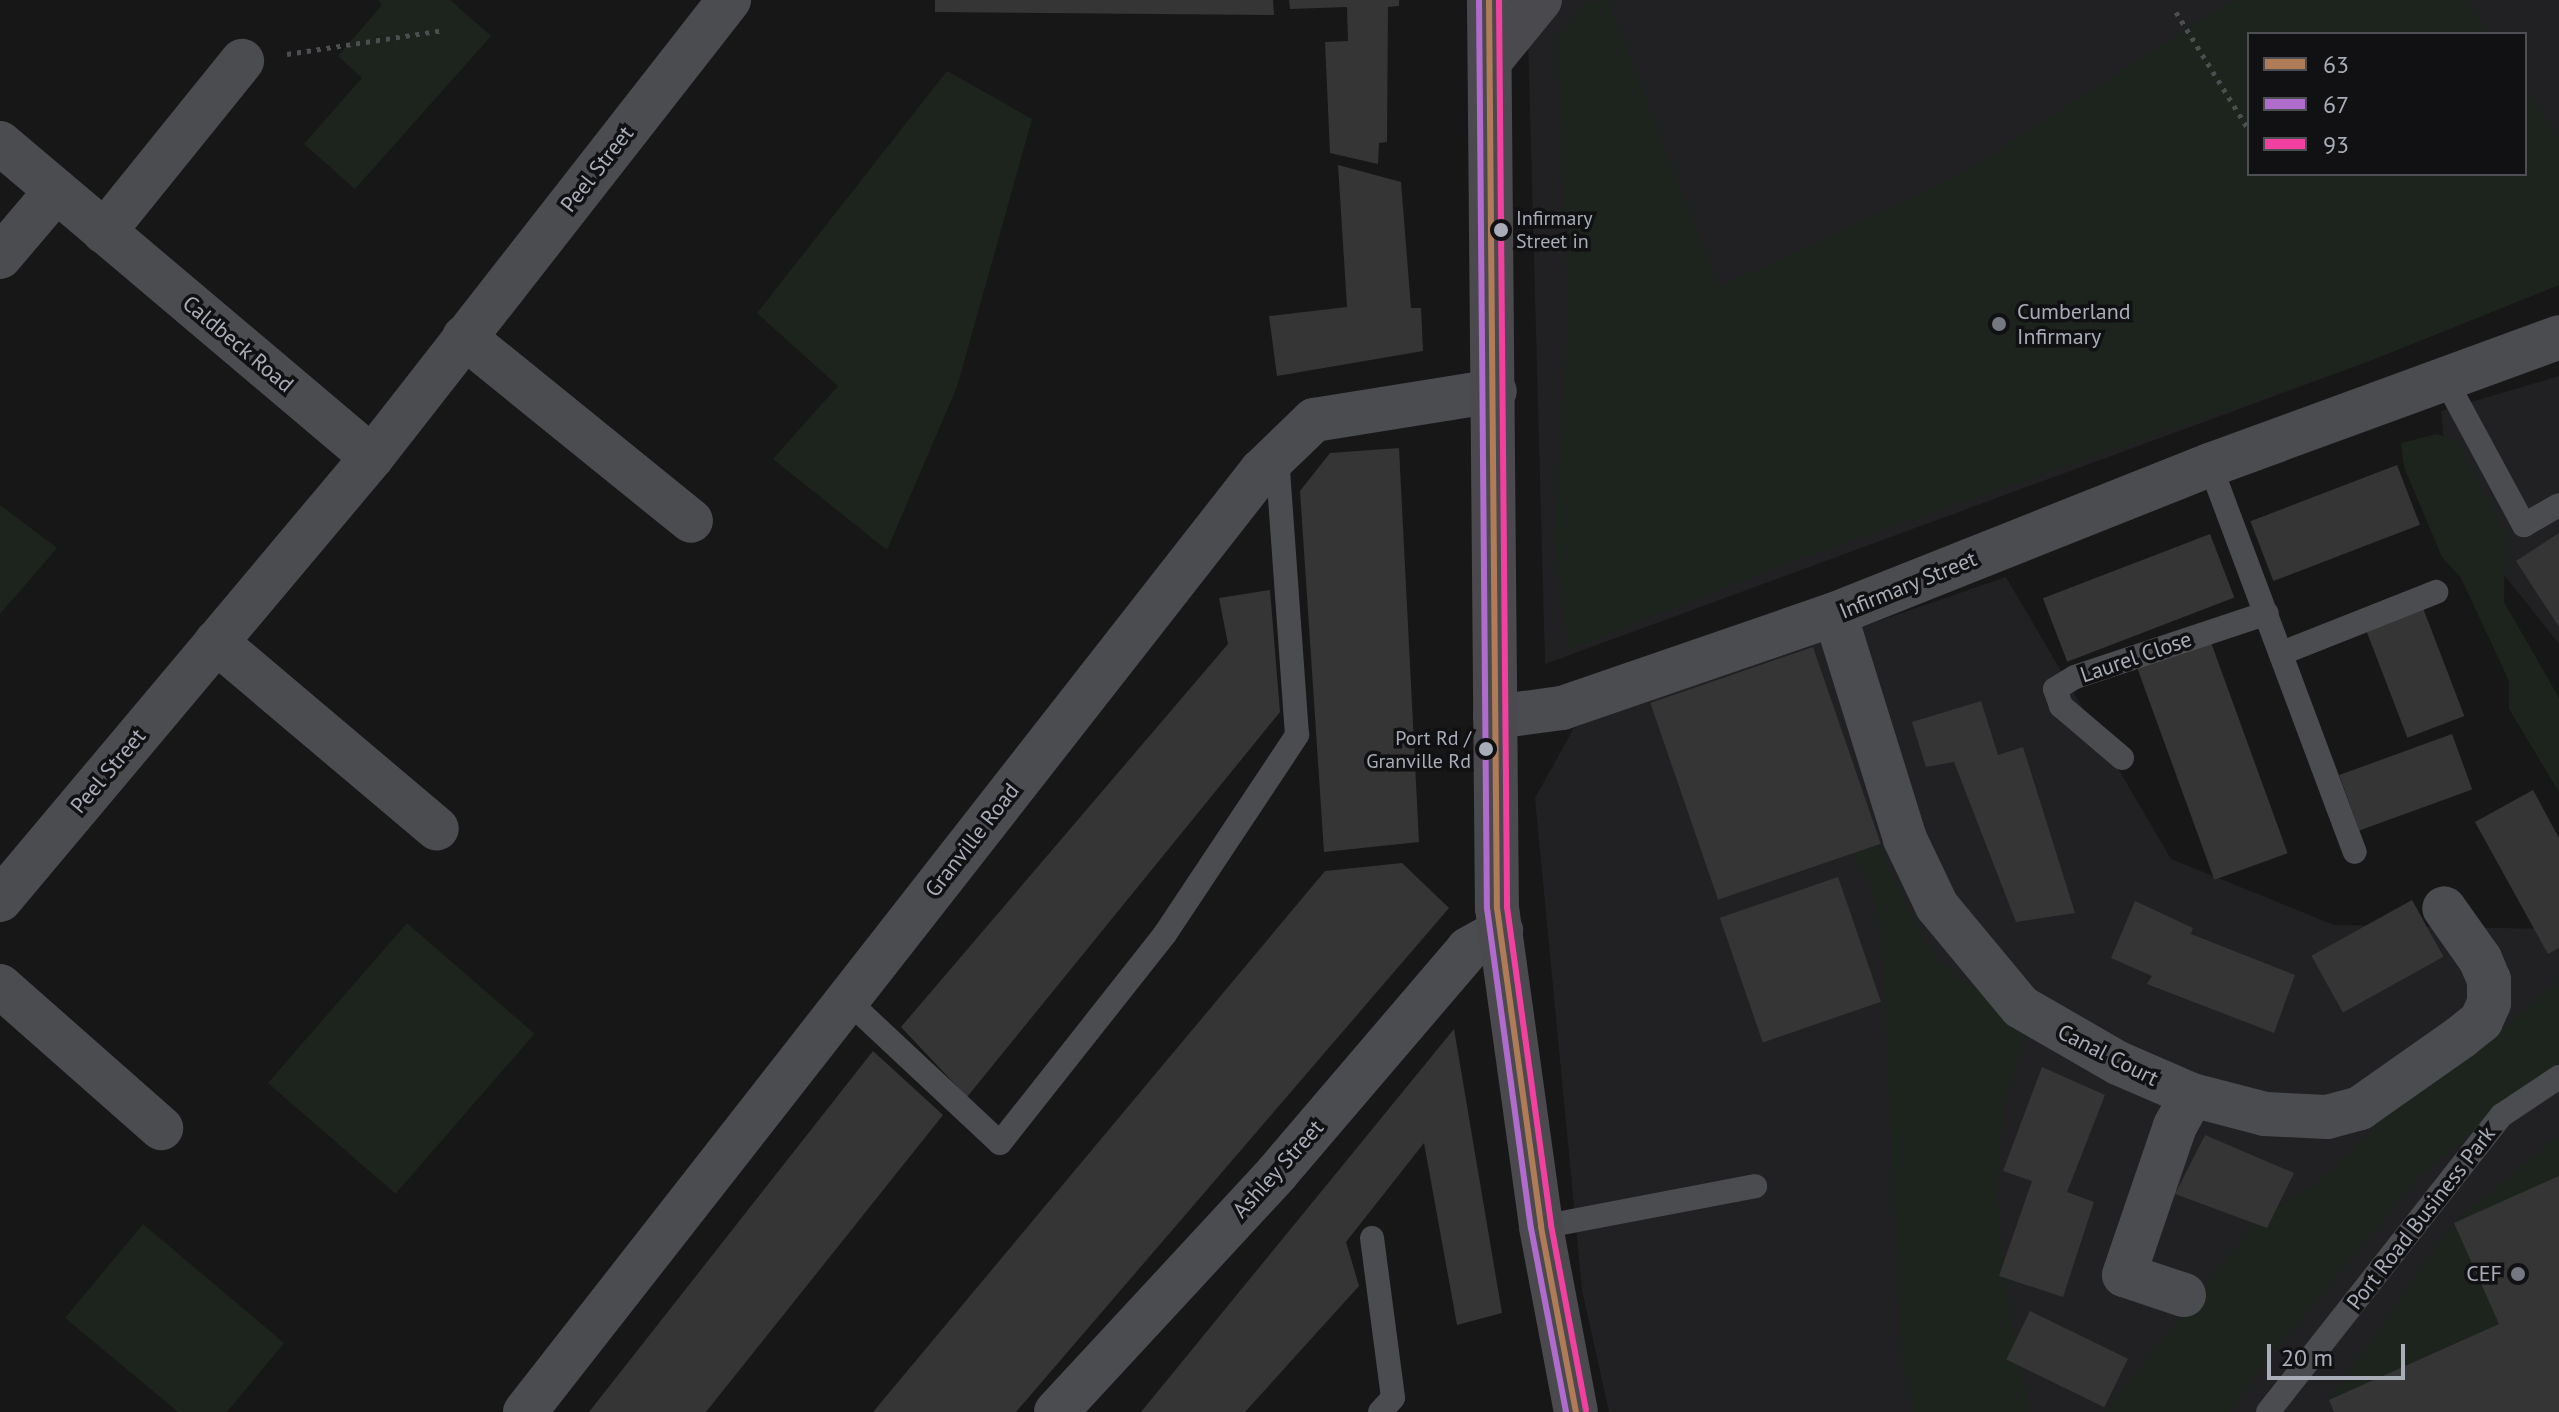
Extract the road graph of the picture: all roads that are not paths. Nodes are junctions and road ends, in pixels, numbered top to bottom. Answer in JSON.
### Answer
{"nodes":[{"id":1,"x":729,"y":0,"type":"edge"},
{"id":2,"x":1489,"y":0,"type":"edge"},
{"id":3,"x":1540,"y":0,"type":"edge"},
{"id":4,"x":242,"y":61,"type":"road end"},
{"id":5,"x":1490,"y":61,"type":"junction"},
{"id":6,"x":0,"y":143,"type":"edge"},
{"id":7,"x":56,"y":191,"type":"junction"},
{"id":8,"x":104,"y":232,"type":"junction"},
{"id":9,"x":0,"y":257,"type":"edge"},
{"id":10,"x":464,"y":337,"type":"junction"},
{"id":11,"x":2559,"y":337,"type":"edge"},
{"id":12,"x":2446,"y":381,"type":"junction"},
{"id":13,"x":1495,"y":391,"type":"junction"},
{"id":14,"x":1277,"y":456,"type":"junction"},
{"id":15,"x":372,"y":457,"type":"junction"},
{"id":16,"x":2210,"y":465,"type":"junction"},
{"id":17,"x":2559,"y":505,"type":"edge"},
{"id":18,"x":691,"y":521,"type":"dead end"},
{"id":19,"x":2436,"y":592,"type":"dead end"},
{"id":20,"x":2267,"y":613,"type":"junction"},
{"id":21,"x":1835,"y":614,"type":"junction"},
{"id":22,"x":216,"y":642,"type":"junction"},
{"id":23,"x":2282,"y":653,"type":"junction"},
{"id":24,"x":1495,"y":717,"type":"junction"},
{"id":25,"x":2122,"y":758,"type":"dead end"},
{"id":26,"x":437,"y":829,"type":"dead end"},
{"id":27,"x":2355,"y":852,"type":"dead end"},
{"id":28,"x":0,"y":900,"type":"edge"},
{"id":29,"x":2444,"y":908,"type":"dead end"},
{"id":30,"x":1501,"y":931,"type":"junction"},
{"id":31,"x":0,"y":986,"type":"edge"},
{"id":32,"x":847,"y":1000,"type":"junction"},
{"id":33,"x":2559,"y":1077,"type":"edge"},
{"id":34,"x":2192,"y":1095,"type":"junction"},
{"id":35,"x":161,"y":1128,"type":"dead end"},
{"id":36,"x":1755,"y":1186,"type":"dead end"},
{"id":37,"x":1541,"y":1227,"type":"junction"},
{"id":38,"x":1372,"y":1238,"type":"dead end"},
{"id":39,"x":2184,"y":1295,"type":"dead end"},
{"id":40,"x":525,"y":1412,"type":"edge"},
{"id":41,"x":1056,"y":1412,"type":"edge"},
{"id":42,"x":1380,"y":1412,"type":"edge"},
{"id":43,"x":1576,"y":1412,"type":"edge"},
{"id":44,"x":2268,"y":1412,"type":"edge"}],
"edges":[{"from":1,"to":10,"type":"street","name":"Peel Street"},
{"from":2,"to":5,"type":"main road"},
{"from":3,"to":5,"type":"main road"},
{"from":4,"to":8,"type":"street"},
{"from":5,"to":13,"type":"main road"},
{"from":6,"to":7,"type":"street","name":"Caldbeck Road"},
{"from":7,"to":8,"type":"street","name":"Caldbeck Road"},
{"from":7,"to":9,"type":"street"},
{"from":8,"to":15,"type":"street","name":"Caldbeck Road"},
{"from":10,"to":15,"type":"street","name":"Peel Street"},
{"from":10,"to":18,"type":"street"},
{"from":11,"to":12,"type":"street","name":"Infirmary Street"},
{"from":12,"to":16,"type":"street","name":"Infirmary Street"},
{"from":12,"to":17,"type":"lane"},
{"from":13,"to":14,"type":"street","name":"Granville Road"},
{"from":13,"to":24,"type":"main road"},
{"from":14,"to":32,"type":"street","name":"Granville Road"},
{"from":14,"to":32,"type":"lane"},
{"from":15,"to":22,"type":"street","name":"Peel Street"},
{"from":16,"to":20,"type":"lane"},
{"from":16,"to":21,"type":"street","name":"Infirmary Street"},
{"from":19,"to":23,"type":"lane"},
{"from":20,"to":23,"type":"lane"},
{"from":20,"to":25,"type":"lane","name":"Laurel Close"},
{"from":21,"to":24,"type":"street","name":"Infirmary Street"},
{"from":21,"to":34,"type":"street","name":"Canal Court"},
{"from":22,"to":26,"type":"street"},
{"from":22,"to":28,"type":"street","name":"Peel Street"},
{"from":23,"to":27,"type":"lane"},
{"from":24,"to":30,"type":"main road"},
{"from":29,"to":34,"type":"street","name":"Canal Court"},
{"from":30,"to":37,"type":"main road"},
{"from":30,"to":41,"type":"street","name":"Ashley Street"},
{"from":31,"to":35,"type":"street"},
{"from":32,"to":40,"type":"street","name":"Granville Road"},
{"from":33,"to":44,"type":"lane","name":"Port Road Business Park"},
{"from":34,"to":39,"type":"street"},
{"from":36,"to":37,"type":"lane"},
{"from":37,"to":43,"type":"main road"},
{"from":38,"to":42,"type":"lane"}]}
